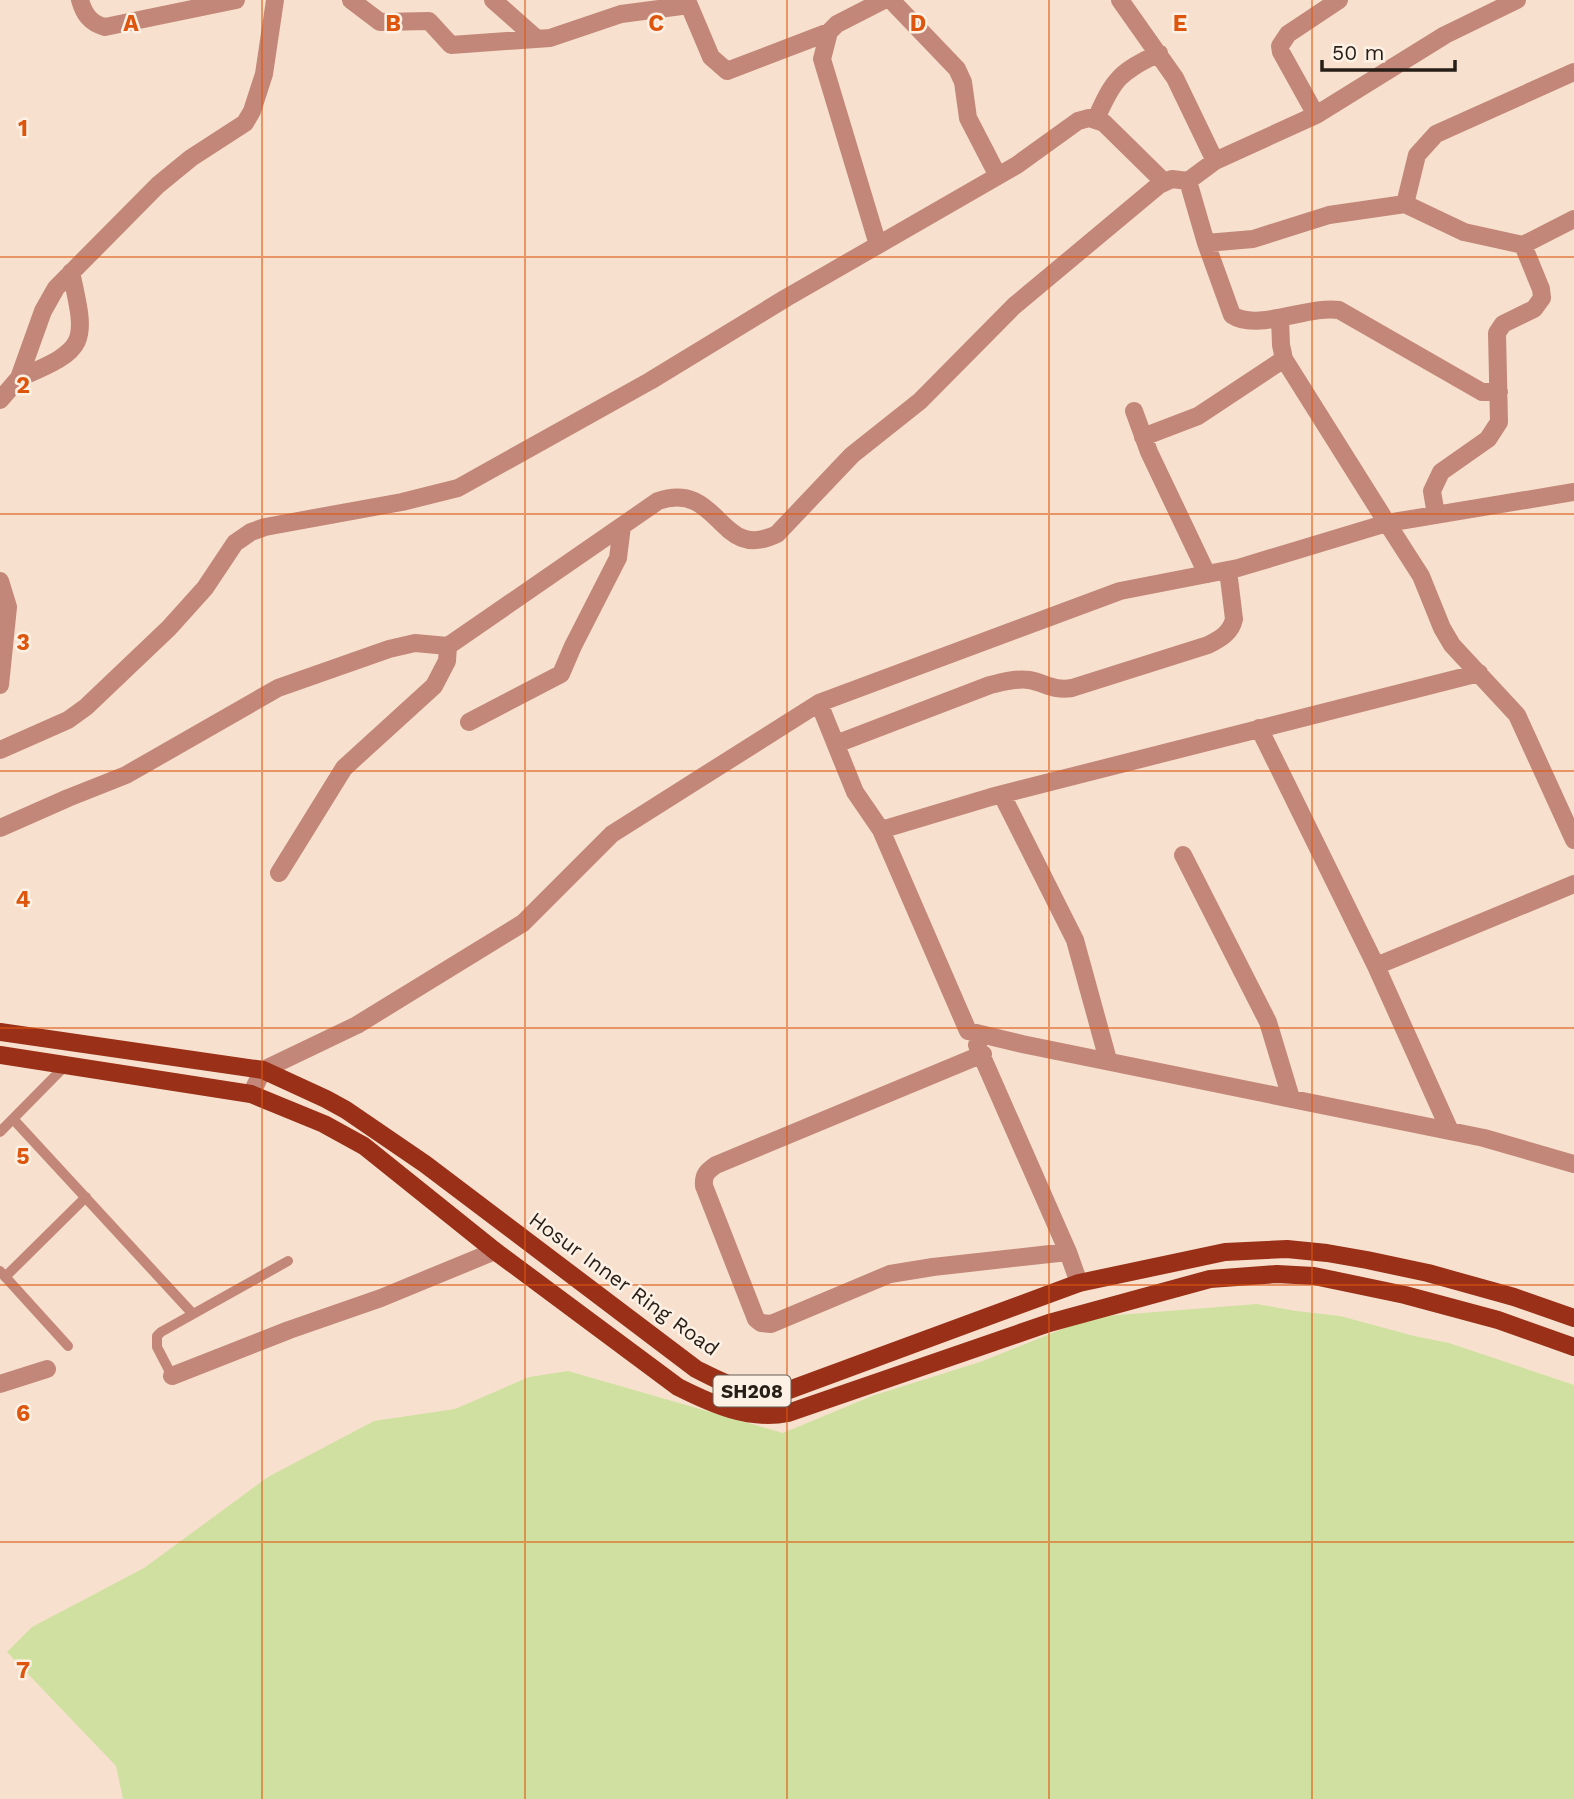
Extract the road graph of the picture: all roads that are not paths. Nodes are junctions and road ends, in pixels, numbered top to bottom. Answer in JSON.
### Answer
{"nodes":[{"id":1,"x":80,"y":0,"type":"edge"},
{"id":2,"x":275,"y":0,"type":"edge"},
{"id":3,"x":351,"y":0,"type":"edge"},
{"id":4,"x":493,"y":0,"type":"edge"},
{"id":5,"x":884,"y":0,"type":"edge"},
{"id":6,"x":891,"y":0,"type":"edge"},
{"id":7,"x":1119,"y":0,"type":"edge"},
{"id":8,"x":1339,"y":0,"type":"edge"},
{"id":9,"x":1517,"y":0,"type":"edge"},
{"id":10,"x":228,"y":1,"type":"edge"},
{"id":11,"x":626,"y":7,"type":"edge"},
{"id":12,"x":829,"y":32,"type":"junction"},
{"id":13,"x":537,"y":39,"type":"junction"},
{"id":14,"x":1159,"y":53,"type":"junction"},
{"id":15,"x":1574,"y":72,"type":"edge"},
{"id":16,"x":1316,"y":115,"type":"junction"},
{"id":17,"x":1096,"y":120,"type":"junction"},
{"id":18,"x":1215,"y":161,"type":"junction"},
{"id":19,"x":998,"y":176,"type":"junction"},
{"id":20,"x":1188,"y":181,"type":"junction"},
{"id":21,"x":1164,"y":182,"type":"junction"},
{"id":22,"x":1405,"y":204,"type":"junction"},
{"id":23,"x":1574,"y":219,"type":"edge"},
{"id":24,"x":1206,"y":243,"type":"junction"},
{"id":25,"x":878,"y":245,"type":"junction"},
{"id":26,"x":1523,"y":245,"type":"junction"},
{"id":27,"x":71,"y":272,"type":"junction"},
{"id":28,"x":1280,"y":318,"type":"junction"},
{"id":29,"x":1284,"y":359,"type":"junction"},
{"id":30,"x":19,"y":378,"type":"junction"},
{"id":31,"x":1499,"y":392,"type":"junction"},
{"id":32,"x":0,"y":400,"type":"edge"},
{"id":33,"x":1134,"y":411,"type":"dead end"},
{"id":34,"x":1143,"y":437,"type":"junction"},
{"id":35,"x":1574,"y":492,"type":"edge"},
{"id":36,"x":1436,"y":515,"type":"junction"},
{"id":37,"x":1387,"y":523,"type":"junction"},
{"id":38,"x":622,"y":526,"type":"junction"},
{"id":39,"x":1228,"y":570,"type":"junction"},
{"id":40,"x":1207,"y":574,"type":"junction"},
{"id":41,"x":0,"y":581,"type":"edge"},
{"id":42,"x":448,"y":646,"type":"junction"},
{"id":43,"x":1479,"y":673,"type":"junction"},
{"id":44,"x":0,"y":685,"type":"edge"},
{"id":45,"x":820,"y":702,"type":"junction"},
{"id":46,"x":469,"y":722,"type":"dead end"},
{"id":47,"x":1259,"y":728,"type":"junction"},
{"id":48,"x":836,"y":744,"type":"junction"},
{"id":49,"x":0,"y":750,"type":"edge"},
{"id":50,"x":1002,"y":795,"type":"junction"},
{"id":51,"x":0,"y":828,"type":"edge"},
{"id":52,"x":881,"y":830,"type":"junction"},
{"id":53,"x":1574,"y":839,"type":"edge"},
{"id":54,"x":1183,"y":855,"type":"dead end"},
{"id":55,"x":279,"y":873,"type":"dead end"},
{"id":56,"x":1574,"y":884,"type":"edge"},
{"id":57,"x":1376,"y":966,"type":"junction"},
{"id":58,"x":968,"y":1031,"type":"junction"},
{"id":59,"x":0,"y":1032,"type":"edge"},
{"id":60,"x":983,"y":1054,"type":"junction"},
{"id":61,"x":0,"y":1055,"type":"edge"},
{"id":62,"x":1108,"y":1060,"type":"junction"},
{"id":63,"x":65,"y":1066,"type":"junction"},
{"id":64,"x":263,"y":1070,"type":"junction"},
{"id":65,"x":251,"y":1094,"type":"junction"},
{"id":66,"x":1291,"y":1098,"type":"junction"},
{"id":67,"x":14,"y":1119,"type":"junction"},
{"id":68,"x":1450,"y":1131,"type":"junction"},
{"id":69,"x":0,"y":1132,"type":"edge"},
{"id":70,"x":1574,"y":1164,"type":"edge"},
{"id":71,"x":86,"y":1197,"type":"junction"},
{"id":72,"x":495,"y":1251,"type":"junction"},
{"id":73,"x":1068,"y":1252,"type":"junction"},
{"id":74,"x":288,"y":1261,"type":"dead end"},
{"id":75,"x":3,"y":1274,"type":"edge"},
{"id":76,"x":1079,"y":1283,"type":"junction"},
{"id":77,"x":192,"y":1313,"type":"junction"},
{"id":78,"x":1574,"y":1318,"type":"edge"},
{"id":79,"x":68,"y":1346,"type":"dead end"},
{"id":80,"x":1574,"y":1347,"type":"edge"},
{"id":81,"x":47,"y":1369,"type":"dead end"},
{"id":82,"x":172,"y":1376,"type":"joint"},
{"id":83,"x":0,"y":1384,"type":"edge"}],
"edges":[{"from":1,"to":10,"type":"street"},
{"from":2,"to":27,"type":"street"},
{"from":3,"to":13,"type":"street"},
{"from":4,"to":13,"type":"street"},
{"from":5,"to":12,"type":"street"},
{"from":6,"to":19,"type":"street"},
{"from":7,"to":14,"type":"street"},
{"from":8,"to":16,"type":"street"},
{"from":9,"to":16,"type":"street"},
{"from":11,"to":12,"type":"street"},
{"from":11,"to":13,"type":"street"},
{"from":12,"to":25,"type":"street"},
{"from":14,"to":17,"type":"street"},
{"from":14,"to":18,"type":"street"},
{"from":15,"to":22,"type":"street"},
{"from":16,"to":18,"type":"street"},
{"from":17,"to":19,"type":"street"},
{"from":17,"to":21,"type":"street"},
{"from":18,"to":20,"type":"street"},
{"from":19,"to":25,"type":"street"},
{"from":20,"to":21,"type":"street"},
{"from":20,"to":24,"type":"street"},
{"from":21,"to":38,"type":"street"},
{"from":22,"to":24,"type":"street"},
{"from":22,"to":26,"type":"street"},
{"from":23,"to":26,"type":"street"},
{"from":24,"to":28,"type":"street"},
{"from":25,"to":49,"type":"street"},
{"from":26,"to":31,"type":"street"},
{"from":27,"to":30,"type":"street"},
{"from":27,"to":30,"type":"street"},
{"from":28,"to":29,"type":"street"},
{"from":28,"to":31,"type":"street"},
{"from":29,"to":34,"type":"street"},
{"from":29,"to":37,"type":"street"},
{"from":30,"to":32,"type":"street"},
{"from":31,"to":36,"type":"street"},
{"from":33,"to":34,"type":"street"},
{"from":34,"to":40,"type":"street"},
{"from":35,"to":36,"type":"street"},
{"from":36,"to":37,"type":"street"},
{"from":37,"to":39,"type":"street"},
{"from":37,"to":43,"type":"street"},
{"from":38,"to":42,"type":"street"},
{"from":38,"to":46,"type":"street"},
{"from":39,"to":40,"type":"street"},
{"from":39,"to":48,"type":"street"},
{"from":40,"to":45,"type":"street"},
{"from":41,"to":44,"type":"street"},
{"from":42,"to":51,"type":"street"},
{"from":42,"to":55,"type":"street"},
{"from":43,"to":47,"type":"street"},
{"from":43,"to":53,"type":"street"},
{"from":45,"to":48,"type":"street"},
{"from":45,"to":64,"type":"street"},
{"from":47,"to":50,"type":"street"},
{"from":47,"to":57,"type":"street"},
{"from":48,"to":52,"type":"street"},
{"from":50,"to":52,"type":"street"},
{"from":50,"to":62,"type":"street"},
{"from":52,"to":58,"type":"street"},
{"from":54,"to":66,"type":"street"},
{"from":56,"to":57,"type":"street"},
{"from":57,"to":68,"type":"street"},
{"from":58,"to":60,"type":"street"},
{"from":58,"to":62,"type":"street"},
{"from":59,"to":64,"type":"main road","name":"Hosur Inner Ring Road","number":"SH208"},
{"from":60,"to":73,"type":"street"},
{"from":60,"to":73,"type":"street"},
{"from":61,"to":63,"type":"main road","number":"SH208"},
{"from":62,"to":66,"type":"street"},
{"from":63,"to":65,"type":"main road","number":"SH208"},
{"from":63,"to":67,"type":"lane"},
{"from":64,"to":65,"type":"street"},
{"from":64,"to":76,"type":"main road","name":"Hosur Inner Ring Road","number":"SH208"},
{"from":65,"to":72,"type":"main road","number":"SH208"},
{"from":66,"to":68,"type":"street"},
{"from":67,"to":69,"type":"lane"},
{"from":67,"to":71,"type":"lane"},
{"from":68,"to":70,"type":"street"},
{"from":71,"to":75,"type":"lane"},
{"from":71,"to":77,"type":"lane"},
{"from":72,"to":80,"type":"main road","number":"SH208"},
{"from":72,"to":82,"type":"street"},
{"from":73,"to":76,"type":"street"},
{"from":74,"to":77,"type":"lane"},
{"from":75,"to":79,"type":"lane"},
{"from":76,"to":78,"type":"main road","name":"Hosur Inner Ring Road","number":"SH208"},
{"from":77,"to":82,"type":"lane"},
{"from":81,"to":83,"type":"street"}]}
